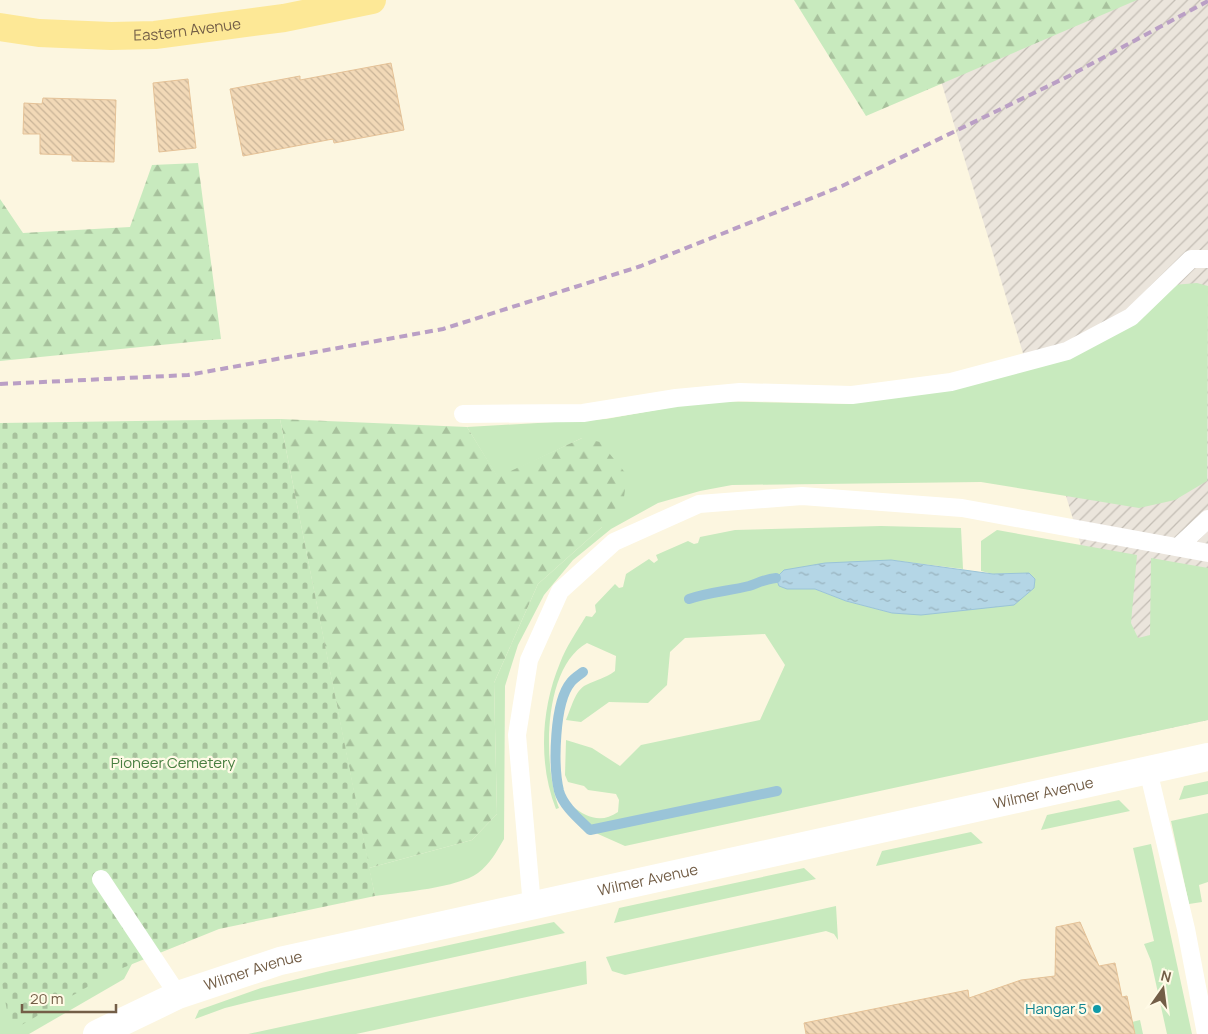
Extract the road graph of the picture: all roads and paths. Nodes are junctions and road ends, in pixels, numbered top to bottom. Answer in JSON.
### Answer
{"nodes":[{"id":1,"x":372,"y":0,"type":"edge"},
{"id":2,"x":0,"y":27,"type":"edge"},
{"id":3,"x":1208,"y":259,"type":"edge"},
{"id":4,"x":463,"y":414,"type":"dead end"},
{"id":5,"x":1208,"y":519,"type":"edge"},
{"id":6,"x":1178,"y":548,"type":"junction"},
{"id":7,"x":1208,"y":553,"type":"edge"},
{"id":8,"x":1208,"y":757,"type":"edge"},
{"id":9,"x":1148,"y":770,"type":"junction"},
{"id":10,"x":101,"y":879,"type":"dead end"},
{"id":11,"x":532,"y":906,"type":"junction"},
{"id":12,"x":178,"y":995,"type":"junction"},
{"id":13,"x":97,"y":1034,"type":"edge"},
{"id":14,"x":1206,"y":1034,"type":"edge"}],
"edges":[{"from":1,"to":2,"type":"main road","name":"Eastern Avenue"},
{"from":3,"to":4,"type":"lane"},
{"from":5,"to":6,"type":"lane"},
{"from":6,"to":7,"type":"lane"},
{"from":6,"to":11,"type":"lane"},
{"from":8,"to":9,"type":"street","name":"Wilmer Avenue"},
{"from":9,"to":11,"type":"street","name":"Wilmer Avenue"},
{"from":9,"to":14,"type":"lane"},
{"from":10,"to":12,"type":"lane"},
{"from":11,"to":12,"type":"street","name":"Wilmer Avenue"},
{"from":12,"to":13,"type":"street","name":"Wilmer Avenue"}]}
